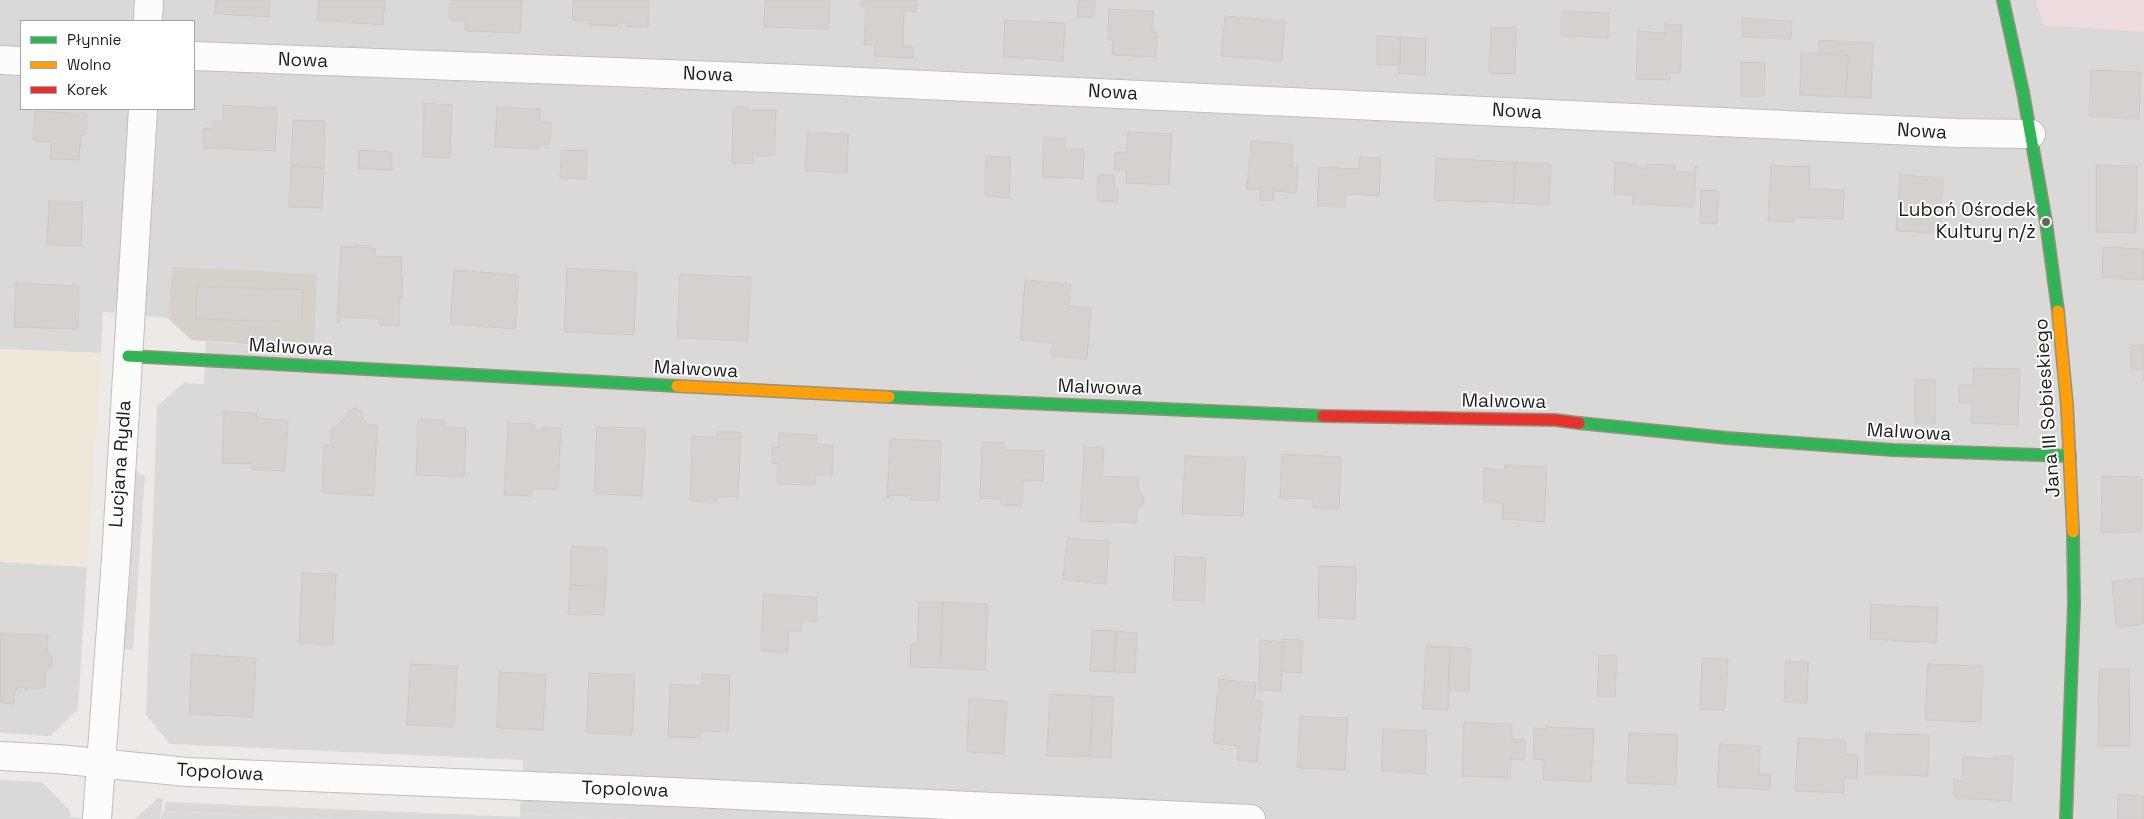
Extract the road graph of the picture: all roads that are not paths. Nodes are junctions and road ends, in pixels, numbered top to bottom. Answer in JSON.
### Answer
{"nodes":[{"id":1,"x":148,"y":0,"type":"edge"},
{"id":2,"x":2003,"y":0,"type":"edge"},
{"id":3,"x":148,"y":20,"type":"edge"},
{"id":4,"x":195,"y":56,"type":"edge"},
{"id":5,"x":0,"y":60,"type":"edge"},
{"id":6,"x":20,"y":61,"type":"edge"},
{"id":7,"x":143,"y":110,"type":"edge"},
{"id":8,"x":2031,"y":134,"type":"junction"},
{"id":9,"x":128,"y":356,"type":"junction"},
{"id":10,"x":2070,"y":456,"type":"junction"},
{"id":11,"x":0,"y":756,"type":"edge"},
{"id":12,"x":101,"y":763,"type":"junction"},
{"id":13,"x":97,"y":819,"type":"edge"},
{"id":14,"x":1251,"y":819,"type":"edge"},
{"id":15,"x":2066,"y":819,"type":"edge"}],
"edges":[{"from":1,"to":3,"type":"street"},
{"from":2,"to":8,"type":"street","name":"Jana III Sobieskiego"},
{"from":4,"to":8,"type":"street","name":"Nowa"},
{"from":5,"to":6,"type":"street"},
{"from":7,"to":9,"type":"street","name":"Lucjana Rydla"},
{"from":8,"to":10,"type":"street","name":"Jana III Sobieskiego"},
{"from":9,"to":10,"type":"street","name":"Malwowa"},
{"from":9,"to":12,"type":"street","name":"Lucjana Rydla"},
{"from":10,"to":15,"type":"street","name":"Jana III Sobieskiego"},
{"from":11,"to":12,"type":"street","name":"Topolowa"},
{"from":12,"to":13,"type":"street","name":"Lucjana Rydla"},
{"from":12,"to":14,"type":"street","name":"Topolowa"}]}
